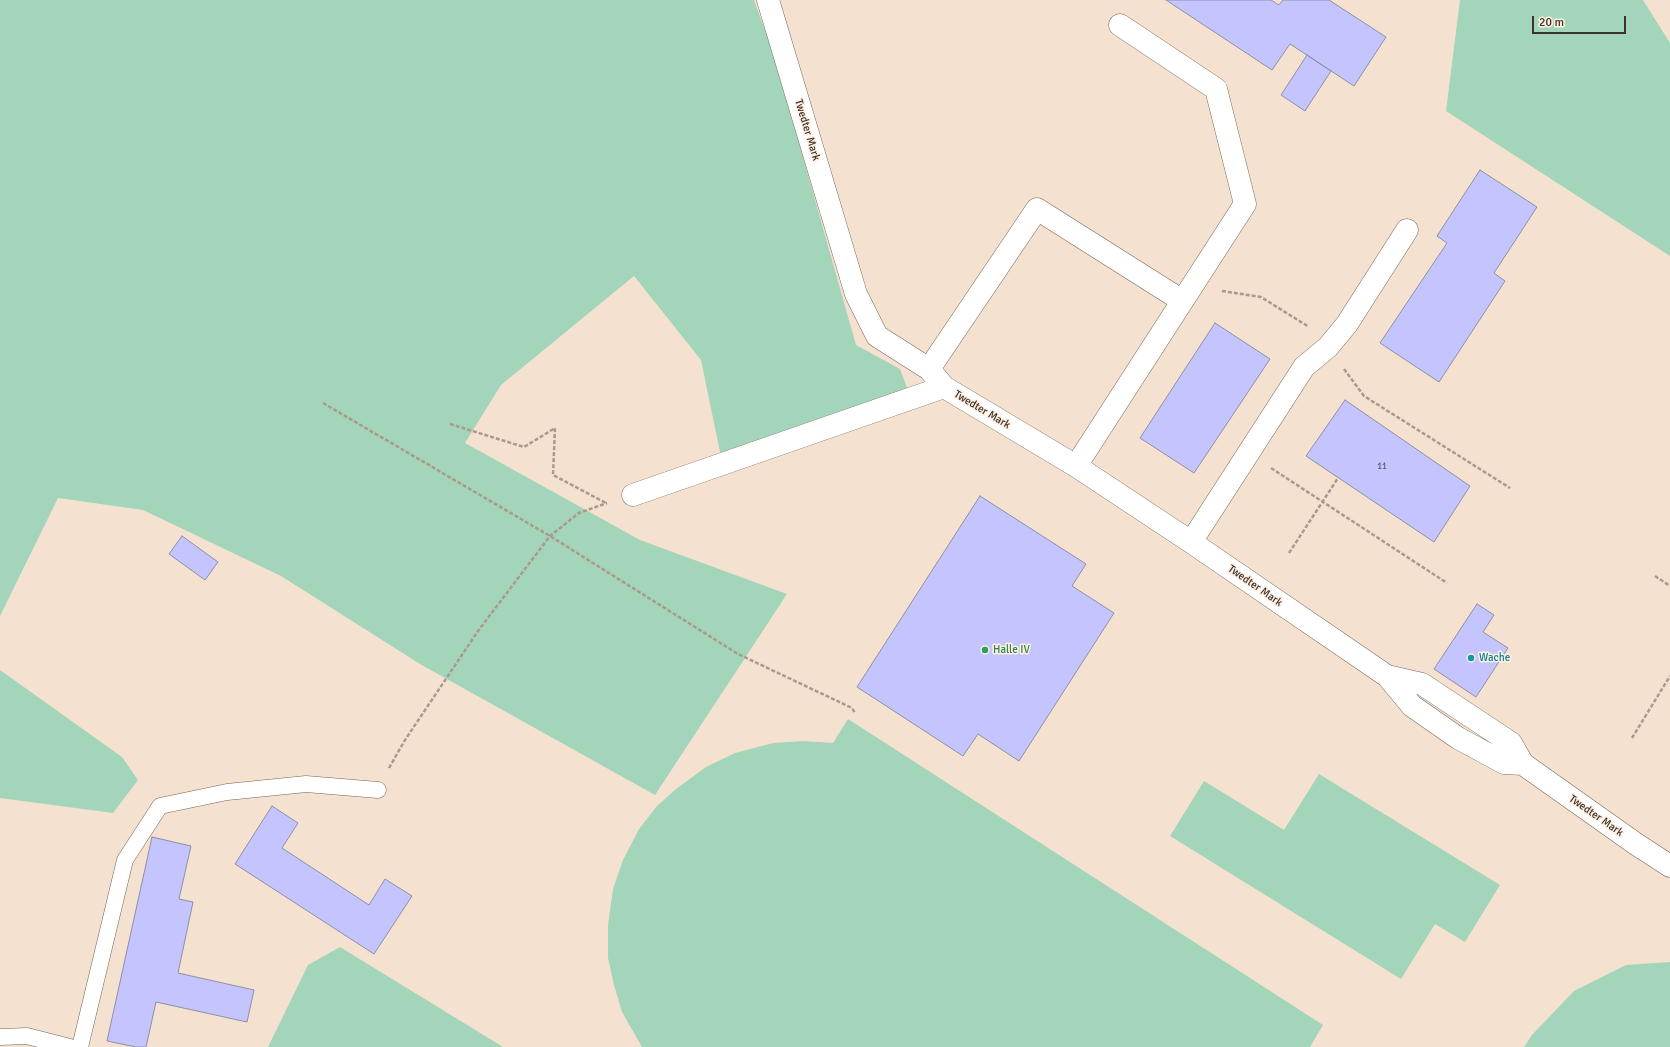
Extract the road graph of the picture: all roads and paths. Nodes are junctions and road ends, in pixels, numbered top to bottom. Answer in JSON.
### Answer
{"nodes":[{"id":1,"x":768,"y":0,"type":"edge"},
{"id":2,"x":1120,"y":25,"type":"dead end"},
{"id":3,"x":1407,"y":230,"type":"dead end"},
{"id":4,"x":1193,"y":282,"type":"junction"},
{"id":5,"x":1181,"y":300,"type":"junction"},
{"id":6,"x":1328,"y":347,"type":"junction"},
{"id":7,"x":929,"y":369,"type":"junction"},
{"id":8,"x":944,"y":387,"type":"junction"},
{"id":9,"x":324,"y":403,"type":"dead end"},
{"id":10,"x":450,"y":424,"type":"dead end"},
{"id":11,"x":1249,"y":453,"type":"junction"},
{"id":12,"x":1076,"y":466,"type":"junction"},
{"id":13,"x":1338,"y":478,"type":"dead end"},
{"id":14,"x":1510,"y":488,"type":"dead end"},
{"id":15,"x":633,"y":495,"type":"joint"},
{"id":16,"x":1323,"y":501,"type":"junction"},
{"id":17,"x":606,"y":504,"type":"junction"},
{"id":18,"x":550,"y":536,"type":"junction"},
{"id":19,"x":1191,"y":542,"type":"junction"},
{"id":20,"x":1289,"y":553,"type":"dead end"},
{"id":21,"x":1655,"y":576,"type":"dead end"},
{"id":22,"x":1447,"y":583,"type":"dead end"},
{"id":23,"x":1670,"y":586,"type":"edge"},
{"id":24,"x":1670,"y":676,"type":"edge"},
{"id":25,"x":855,"y":714,"type":"dead end"},
{"id":26,"x":1632,"y":738,"type":"dead end"},
{"id":27,"x":378,"y":790,"type":"joint"},
{"id":28,"x":1670,"y":866,"type":"edge"},
{"id":29,"x":0,"y":1037,"type":"edge"},
{"id":30,"x":70,"y":1047,"type":"edge"},
{"id":31,"x":80,"y":1047,"type":"edge"}],
"edges":[{"from":1,"to":7,"type":"street","name":"Twedter Mark"},
{"from":2,"to":4,"type":"street"},
{"from":3,"to":6,"type":"street"},
{"from":4,"to":5,"type":"street"},
{"from":4,"to":6,"type":"path"},
{"from":5,"to":7,"type":"street"},
{"from":5,"to":12,"type":"street"},
{"from":6,"to":11,"type":"street"},
{"from":6,"to":14,"type":"path"},
{"from":7,"to":8,"type":"street","name":"Twedter Mark"},
{"from":8,"to":12,"type":"street","name":"Twedter Mark"},
{"from":8,"to":15,"type":"street"},
{"from":9,"to":18,"type":"path"},
{"from":10,"to":17,"type":"path"},
{"from":11,"to":16,"type":"path"},
{"from":11,"to":19,"type":"street"},
{"from":12,"to":19,"type":"street","name":"Twedter Mark"},
{"from":13,"to":16,"type":"path"},
{"from":15,"to":17,"type":"path"},
{"from":16,"to":20,"type":"path"},
{"from":16,"to":22,"type":"path"},
{"from":17,"to":18,"type":"path"},
{"from":18,"to":25,"type":"path"},
{"from":18,"to":27,"type":"path"},
{"from":19,"to":28,"type":"street","name":"Twedter Mark"},
{"from":21,"to":23,"type":"path"},
{"from":24,"to":26,"type":"path"},
{"from":27,"to":31,"type":"lane"},
{"from":29,"to":30,"type":"lane"}]}
